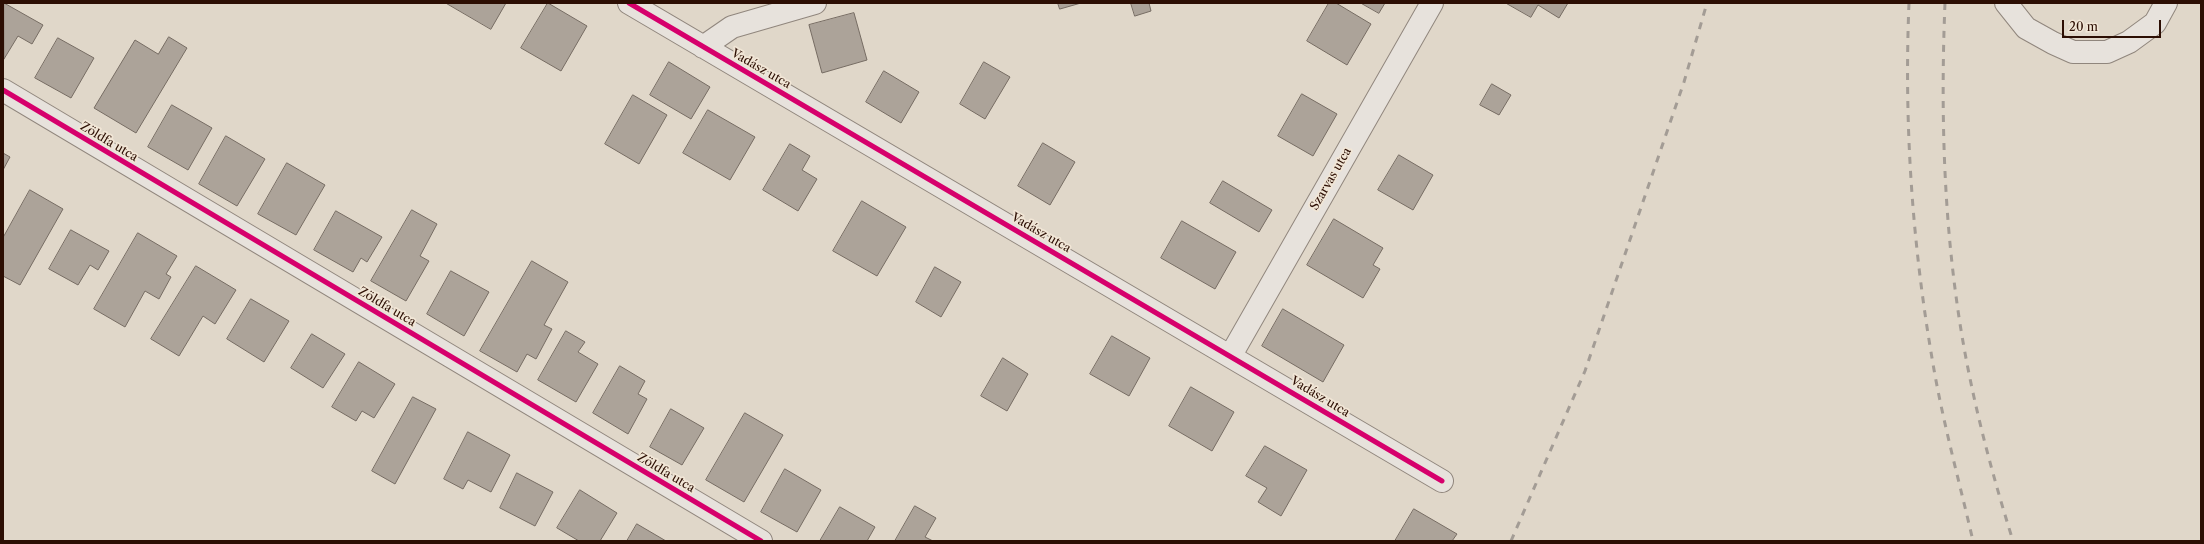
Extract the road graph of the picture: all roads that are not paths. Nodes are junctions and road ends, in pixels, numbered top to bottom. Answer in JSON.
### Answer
{"nodes":[{"id":1,"x":629,"y":3,"type":"edge"},
{"id":2,"x":815,"y":3,"type":"edge"},
{"id":3,"x":1432,"y":3,"type":"edge"},
{"id":4,"x":2006,"y":3,"type":"edge"},
{"id":5,"x":2166,"y":3,"type":"edge"},
{"id":6,"x":703,"y":47,"type":"junction"},
{"id":7,"x":3,"y":90,"type":"edge"},
{"id":8,"x":1231,"y":355,"type":"junction"},
{"id":9,"x":1442,"y":481,"type":"dead end"},
{"id":10,"x":761,"y":541,"type":"edge"}],
"edges":[{"from":1,"to":6,"type":"street","name":"Vadász utca"},
{"from":2,"to":6,"type":"street"},
{"from":3,"to":8,"type":"street","name":"Szarvas utca"},
{"from":4,"to":5,"type":"street"},
{"from":6,"to":8,"type":"street","name":"Vadász utca"},
{"from":7,"to":10,"type":"street","name":"Zöldfa utca"},
{"from":8,"to":9,"type":"street","name":"Vadász utca"}]}
